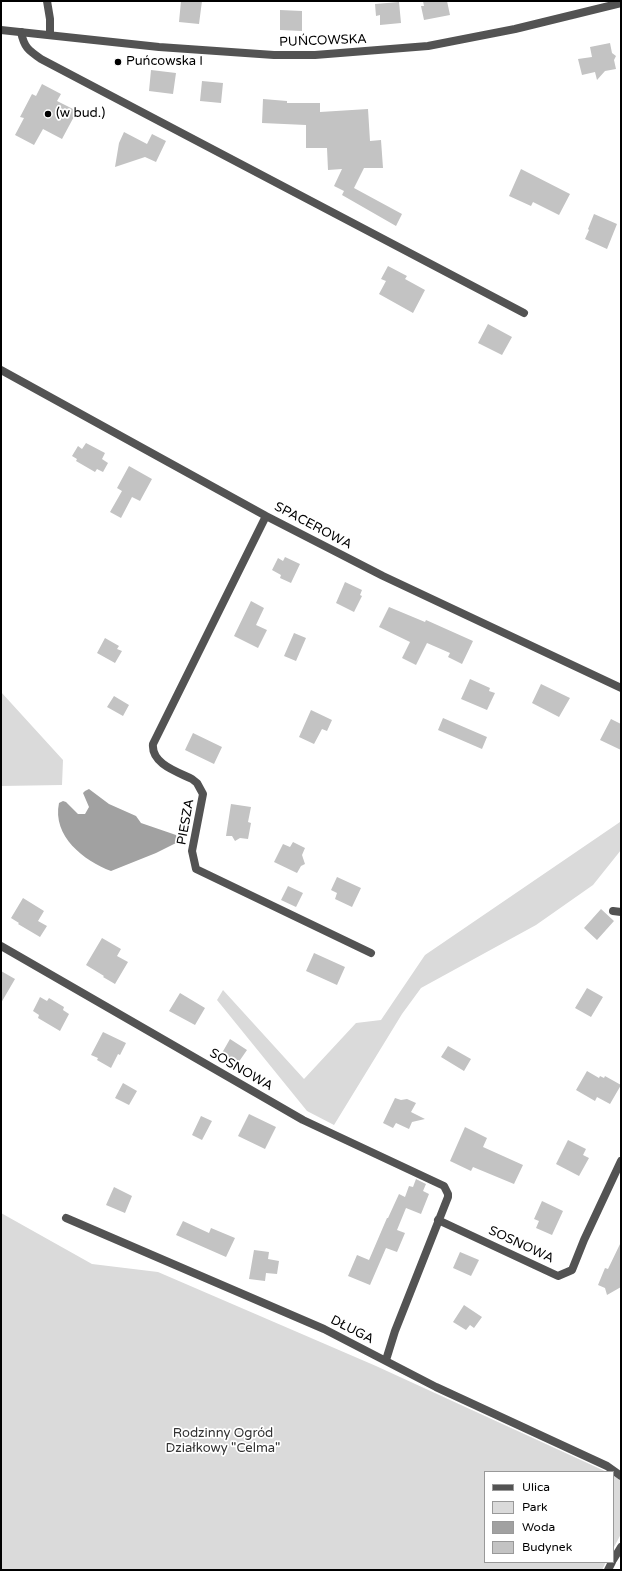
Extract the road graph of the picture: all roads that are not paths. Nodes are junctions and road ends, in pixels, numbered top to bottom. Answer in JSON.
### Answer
{"nodes":[{"id":1,"x":47,"y":1,"type":"edge"},
{"id":2,"x":621,"y":3,"type":"edge"},
{"id":3,"x":1,"y":30,"type":"edge"},
{"id":4,"x":21,"y":32,"type":"junction"},
{"id":5,"x":50,"y":34,"type":"junction"},
{"id":6,"x":524,"y":313,"type":"dead end"},
{"id":7,"x":1,"y":370,"type":"edge"},
{"id":8,"x":266,"y":516,"type":"junction"},
{"id":9,"x":621,"y":688,"type":"edge"},
{"id":10,"x":1,"y":946,"type":"edge"},
{"id":11,"x":371,"y":953,"type":"dead end"},
{"id":12,"x":621,"y":1161,"type":"edge"},
{"id":13,"x":66,"y":1218,"type":"dead end"},
{"id":14,"x":438,"y":1220,"type":"junction"},
{"id":15,"x":386,"y":1360,"type":"junction"},
{"id":16,"x":621,"y":1476,"type":"edge"},
{"id":17,"x":621,"y":1547,"type":"edge"},
{"id":18,"x":614,"y":1559,"type":"edge"}],
"edges":[{"from":1,"to":5,"type":"street"},
{"from":2,"to":5,"type":"street","name":"PUŃCOWSKA"},
{"from":3,"to":4,"type":"street","name":"PUŃCOWSKA"},
{"from":4,"to":5,"type":"street","name":"PUŃCOWSKA"},
{"from":4,"to":6,"type":"street"},
{"from":7,"to":8,"type":"street","name":"SPACEROWA"},
{"from":8,"to":9,"type":"street","name":"SPACEROWA"},
{"from":8,"to":11,"type":"street","name":"PIESZA"},
{"from":10,"to":14,"type":"street","name":"SOSNOWA"},
{"from":12,"to":14,"type":"street","name":"SOSNOWA"},
{"from":13,"to":15,"type":"street","name":"DŁUGA"},
{"from":14,"to":15,"type":"street","name":"SOSNOWA"},
{"from":15,"to":16,"type":"street","name":"DŁUGA"},
{"from":17,"to":18,"type":"street"}]}
